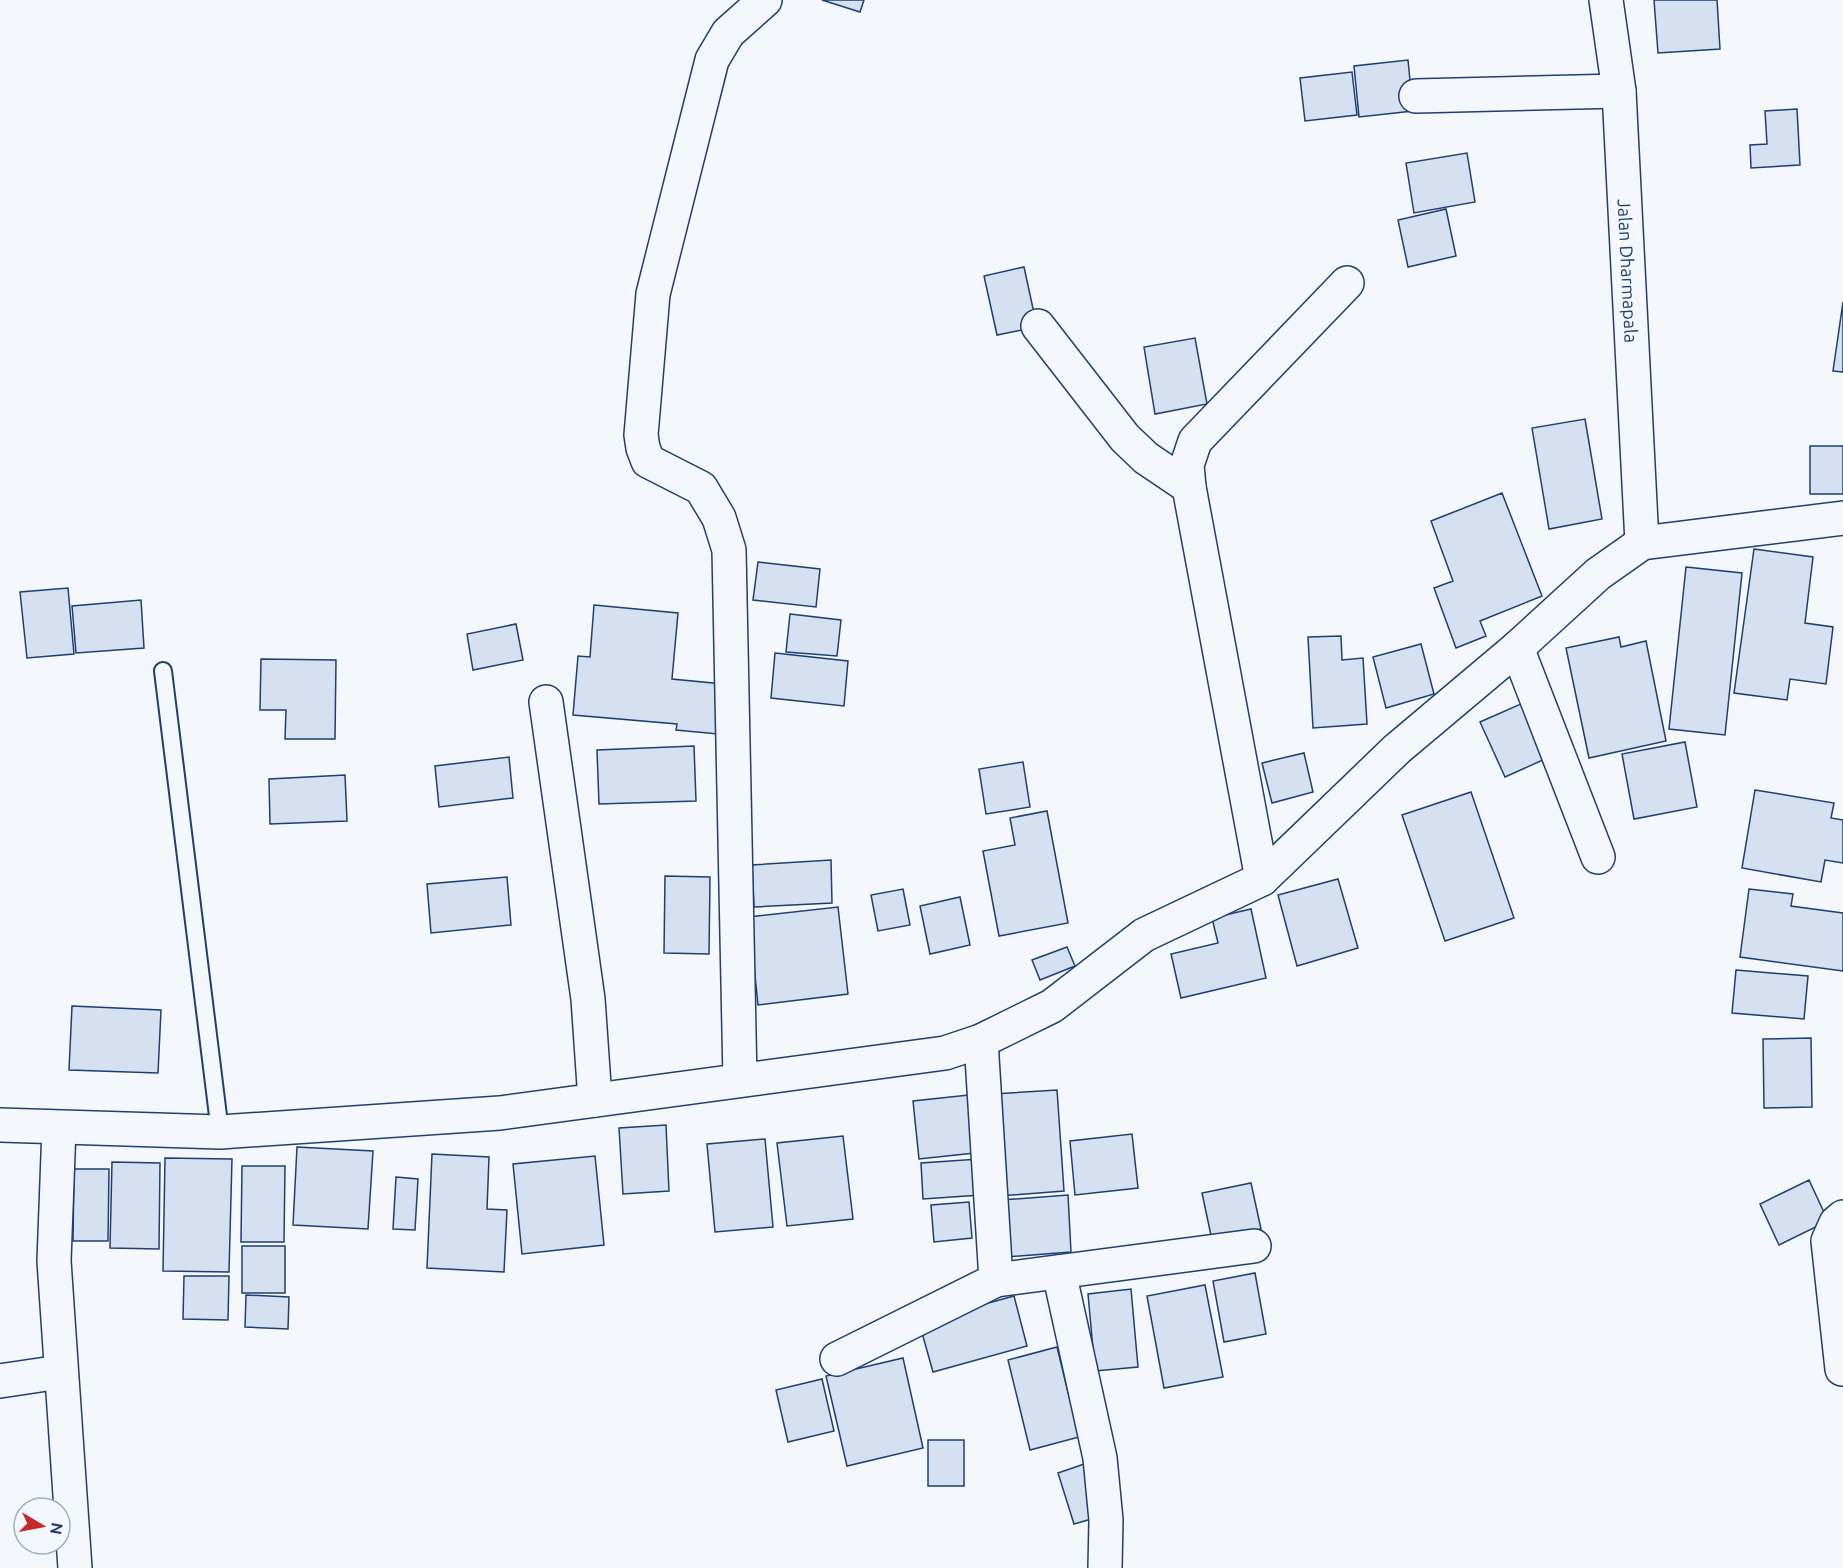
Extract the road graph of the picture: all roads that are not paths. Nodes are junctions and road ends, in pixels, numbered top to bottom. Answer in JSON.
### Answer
{"nodes":[{"id":1,"x":765,"y":0,"type":"edge"},
{"id":2,"x":1606,"y":0,"type":"edge"},
{"id":3,"x":1619,"y":91,"type":"junction"},
{"id":4,"x":1416,"y":96,"type":"dead end"},
{"id":5,"x":1347,"y":283,"type":"dead end"},
{"id":6,"x":1038,"y":326,"type":"dead end"},
{"id":7,"x":1189,"y":488,"type":"junction"},
{"id":8,"x":1843,"y":518,"type":"edge"},
{"id":9,"x":1642,"y":543,"type":"junction"},
{"id":10,"x":1518,"y":648,"type":"junction"},
{"id":11,"x":163,"y":671,"type":"dead end"},
{"id":12,"x":546,"y":702,"type":"dead end"},
{"id":13,"x":1598,"y":857,"type":"dead end"},
{"id":14,"x":1262,"y":879,"type":"junction"},
{"id":15,"x":981,"y":1041,"type":"junction"},
{"id":16,"x":740,"y":1080,"type":"junction"},
{"id":17,"x":595,"y":1100,"type":"junction"},
{"id":18,"x":0,"y":1125,"type":"edge"},
{"id":19,"x":59,"y":1128,"type":"junction"},
{"id":20,"x":220,"y":1132,"type":"junction"},
{"id":21,"x":1843,"y":1217,"type":"edge"},
{"id":22,"x":1254,"y":1246,"type":"dead end"},
{"id":23,"x":1059,"y":1272,"type":"junction"},
{"id":24,"x":996,"y":1280,"type":"junction"},
{"id":25,"x":837,"y":1359,"type":"dead end"},
{"id":26,"x":1842,"y":1369,"type":"edge"},
{"id":27,"x":60,"y":1372,"type":"junction"},
{"id":28,"x":0,"y":1382,"type":"edge"},
{"id":29,"x":75,"y":1568,"type":"edge"},
{"id":30,"x":1105,"y":1568,"type":"edge"}],
"edges":[{"from":1,"to":16,"type":"street"},
{"from":2,"to":3,"type":"street","name":"Jalan Dharmapala"},
{"from":3,"to":4,"type":"street"},
{"from":3,"to":9,"type":"street","name":"Jalan Dharmapala"},
{"from":5,"to":7,"type":"street"},
{"from":6,"to":7,"type":"street"},
{"from":7,"to":14,"type":"street"},
{"from":8,"to":9,"type":"street"},
{"from":9,"to":10,"type":"street"},
{"from":10,"to":13,"type":"street"},
{"from":10,"to":14,"type":"street"},
{"from":11,"to":20,"type":"lane"},
{"from":12,"to":17,"type":"street"},
{"from":14,"to":15,"type":"street"},
{"from":15,"to":16,"type":"street"},
{"from":15,"to":24,"type":"street"},
{"from":16,"to":17,"type":"street"},
{"from":17,"to":20,"type":"street"},
{"from":18,"to":19,"type":"street"},
{"from":19,"to":20,"type":"street"},
{"from":19,"to":27,"type":"street"},
{"from":21,"to":26,"type":"street"},
{"from":22,"to":23,"type":"street"},
{"from":23,"to":24,"type":"street"},
{"from":23,"to":30,"type":"street"},
{"from":24,"to":25,"type":"street"},
{"from":27,"to":28,"type":"street"},
{"from":27,"to":29,"type":"street"}]}
